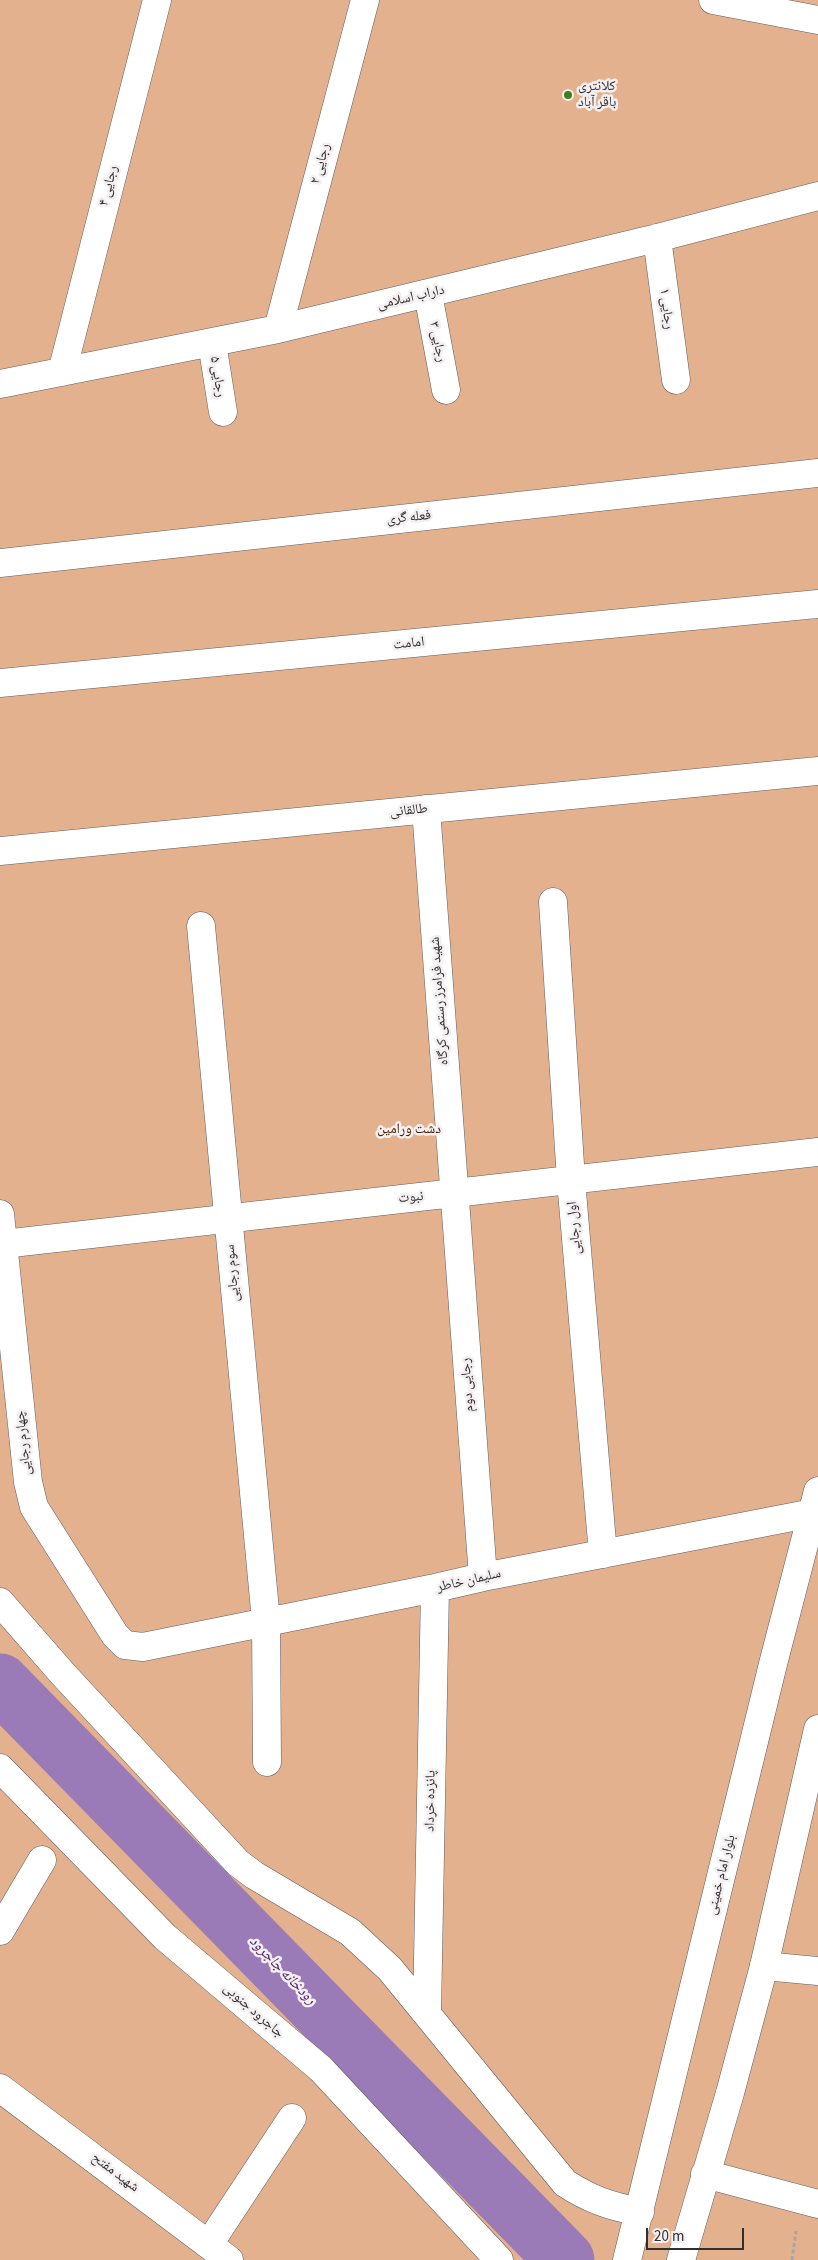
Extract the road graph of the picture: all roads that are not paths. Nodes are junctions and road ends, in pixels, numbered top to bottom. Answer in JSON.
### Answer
{"nodes":[{"id":1,"x":157,"y":0,"type":"edge"},
{"id":2,"x":365,"y":0,"type":"edge"},
{"id":3,"x":713,"y":0,"type":"edge"},
{"id":4,"x":818,"y":20,"type":"edge"},
{"id":5,"x":818,"y":196,"type":"edge"},
{"id":6,"x":657,"y":238,"type":"junction"},
{"id":7,"x":428,"y":294,"type":"junction"},
{"id":8,"x":278,"y":329,"type":"junction"},
{"id":9,"x":212,"y":343,"type":"junction"},
{"id":10,"x":62,"y":372,"type":"junction"},
{"id":11,"x":676,"y":380,"type":"dead end"},
{"id":12,"x":0,"y":384,"type":"edge"},
{"id":13,"x":446,"y":390,"type":"dead end"},
{"id":14,"x":223,"y":412,"type":"dead end"},
{"id":15,"x":818,"y":472,"type":"edge"},
{"id":16,"x":0,"y":563,"type":"edge"},
{"id":17,"x":818,"y":604,"type":"edge"},
{"id":18,"x":0,"y":683,"type":"edge"},
{"id":19,"x":818,"y":771,"type":"edge"},
{"id":20,"x":426,"y":809,"type":"junction"},
{"id":21,"x":0,"y":851,"type":"edge"},
{"id":22,"x":553,"y":902,"type":"dead end"},
{"id":23,"x":201,"y":926,"type":"dead end"},
{"id":24,"x":818,"y":1152,"type":"edge"},
{"id":25,"x":571,"y":1180,"type":"junction"},
{"id":26,"x":454,"y":1193,"type":"junction"},
{"id":27,"x":0,"y":1214,"type":"edge"},
{"id":28,"x":228,"y":1219,"type":"junction"},
{"id":29,"x":3,"y":1244,"type":"junction"},
{"id":30,"x":815,"y":1502,"type":"edge"},
{"id":31,"x":603,"y":1554,"type":"junction"},
{"id":32,"x":483,"y":1576,"type":"junction"},
{"id":33,"x":435,"y":1588,"type":"junction"},
{"id":34,"x":0,"y":1602,"type":"edge"},
{"id":35,"x":266,"y":1621,"type":"junction"},
{"id":36,"x":125,"y":1645,"type":"joint"},
{"id":37,"x":818,"y":1729,"type":"edge"},
{"id":38,"x":267,"y":1762,"type":"dead end"},
{"id":39,"x":0,"y":1768,"type":"edge"},
{"id":40,"x":42,"y":1860,"type":"dead end"},
{"id":41,"x":0,"y":1931,"type":"edge"},
{"id":42,"x":764,"y":1966,"type":"junction"},
{"id":43,"x":818,"y":1971,"type":"edge"},
{"id":44,"x":427,"y":2013,"type":"junction"},
{"id":45,"x":0,"y":2088,"type":"edge"},
{"id":46,"x":292,"y":2118,"type":"dead end"},
{"id":47,"x":705,"y":2174,"type":"junction"},
{"id":48,"x":818,"y":2204,"type":"edge"},
{"id":49,"x":640,"y":2212,"type":"junction"},
{"id":50,"x":219,"y":2252,"type":"edge"},
{"id":51,"x":499,"y":2260,"type":"edge"},
{"id":52,"x":627,"y":2260,"type":"edge"},
{"id":53,"x":681,"y":2260,"type":"edge"}],
"edges":[{"from":1,"to":10,"type":"street","name":"رجایی ۴"},
{"from":2,"to":8,"type":"street","name":"رجایی ۲"},
{"from":3,"to":4,"type":"street"},
{"from":5,"to":6,"type":"street","name":"داراب اسلامی"},
{"from":6,"to":7,"type":"street","name":"داراب اسلامی"},
{"from":6,"to":11,"type":"street","name":"رجایی ۱"},
{"from":7,"to":8,"type":"street","name":"داراب اسلامی"},
{"from":7,"to":13,"type":"street","name":"رجایی ۳"},
{"from":8,"to":9,"type":"street","name":"داراب اسلامی"},
{"from":9,"to":10,"type":"street","name":"داراب اسلامی"},
{"from":9,"to":14,"type":"street","name":"رجایی ۵"},
{"from":10,"to":12,"type":"street","name":"داراب اسلامی"},
{"from":15,"to":16,"type":"street","name":"فعله گری"},
{"from":17,"to":18,"type":"street","name":"امامت"},
{"from":19,"to":20,"type":"street","name":"طالقانی"},
{"from":20,"to":21,"type":"street","name":"طالقانی"},
{"from":20,"to":26,"type":"street","name":"شهید فرامرز رستمی کرگاه"},
{"from":22,"to":25,"type":"street","name":"اول رجایی"},
{"from":23,"to":28,"type":"street","name":"سوم رجایی"},
{"from":24,"to":25,"type":"street","name":"نبوت"},
{"from":25,"to":26,"type":"street","name":"نبوت"},
{"from":25,"to":31,"type":"street","name":"اول رجایی"},
{"from":26,"to":28,"type":"street","name":"نبوت"},
{"from":26,"to":32,"type":"street","name":"رجایی دوم"},
{"from":27,"to":29,"type":"street","name":"چهارم رجایی"},
{"from":28,"to":29,"type":"street","name":"نبوت"},
{"from":28,"to":35,"type":"street","name":"سوم رجایی"},
{"from":29,"to":36,"type":"street","name":"چهارم رجایی"},
{"from":30,"to":31,"type":"street","name":"سلیمان خاطر"},
{"from":30,"to":49,"type":"street","name":"بلوار امام خمینی"},
{"from":31,"to":32,"type":"street","name":"سلیمان خاطر"},
{"from":32,"to":33,"type":"street","name":"سلیمان خاطر"},
{"from":33,"to":35,"type":"street","name":"سلیمان خاطر"},
{"from":33,"to":44,"type":"street","name":"پانزده خرداد"},
{"from":34,"to":44,"type":"street"},
{"from":35,"to":36,"type":"street","name":"سلیمان خاطر"},
{"from":35,"to":38,"type":"street","name":"سوم رجایی"},
{"from":37,"to":42,"type":"street"},
{"from":39,"to":51,"type":"street","name":"جاجرود جنوبی"},
{"from":40,"to":41,"type":"street"},
{"from":42,"to":43,"type":"street"},
{"from":42,"to":47,"type":"street"},
{"from":44,"to":49,"type":"street"},
{"from":45,"to":50,"type":"street","name":"شهید مفتح"},
{"from":46,"to":50,"type":"street"},
{"from":47,"to":48,"type":"street"},
{"from":47,"to":53,"type":"street"},
{"from":49,"to":52,"type":"street","name":"بلوار امام خمینی"}]}
